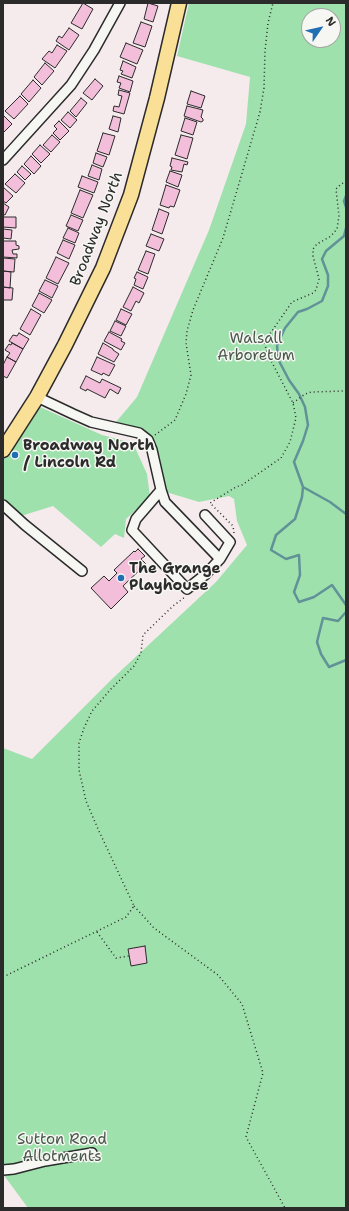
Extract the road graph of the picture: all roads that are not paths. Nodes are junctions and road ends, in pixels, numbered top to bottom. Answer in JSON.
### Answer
{"nodes":[{"id":1,"x":120,"y":3,"type":"edge"},
{"id":2,"x":179,"y":3,"type":"edge"},
{"id":3,"x":3,"y":160,"type":"edge"},
{"id":4,"x":37,"y":397,"type":"junction"},
{"id":5,"x":4,"y":445,"type":"edge"},
{"id":6,"x":162,"y":492,"type":"junction"},
{"id":7,"x":3,"y":505,"type":"edge"},
{"id":8,"x":205,"y":515,"type":"dead end"},
{"id":9,"x":220,"y":559,"type":"junction"},
{"id":10,"x":82,"y":571,"type":"dead end"},
{"id":11,"x":92,"y":1153,"type":"dead end"},
{"id":12,"x":3,"y":1170,"type":"edge"}],
"edges":[{"from":1,"to":3,"type":"street"},
{"from":2,"to":4,"type":"highway","name":"Broadway North"},
{"from":4,"to":5,"type":"highway","name":"Broadway North"},
{"from":4,"to":6,"type":"street"},
{"from":6,"to":9,"type":"street"},
{"from":6,"to":9,"type":"street"},
{"from":7,"to":10,"type":"street"},
{"from":8,"to":9,"type":"street"},
{"from":11,"to":12,"type":"street"}]}
